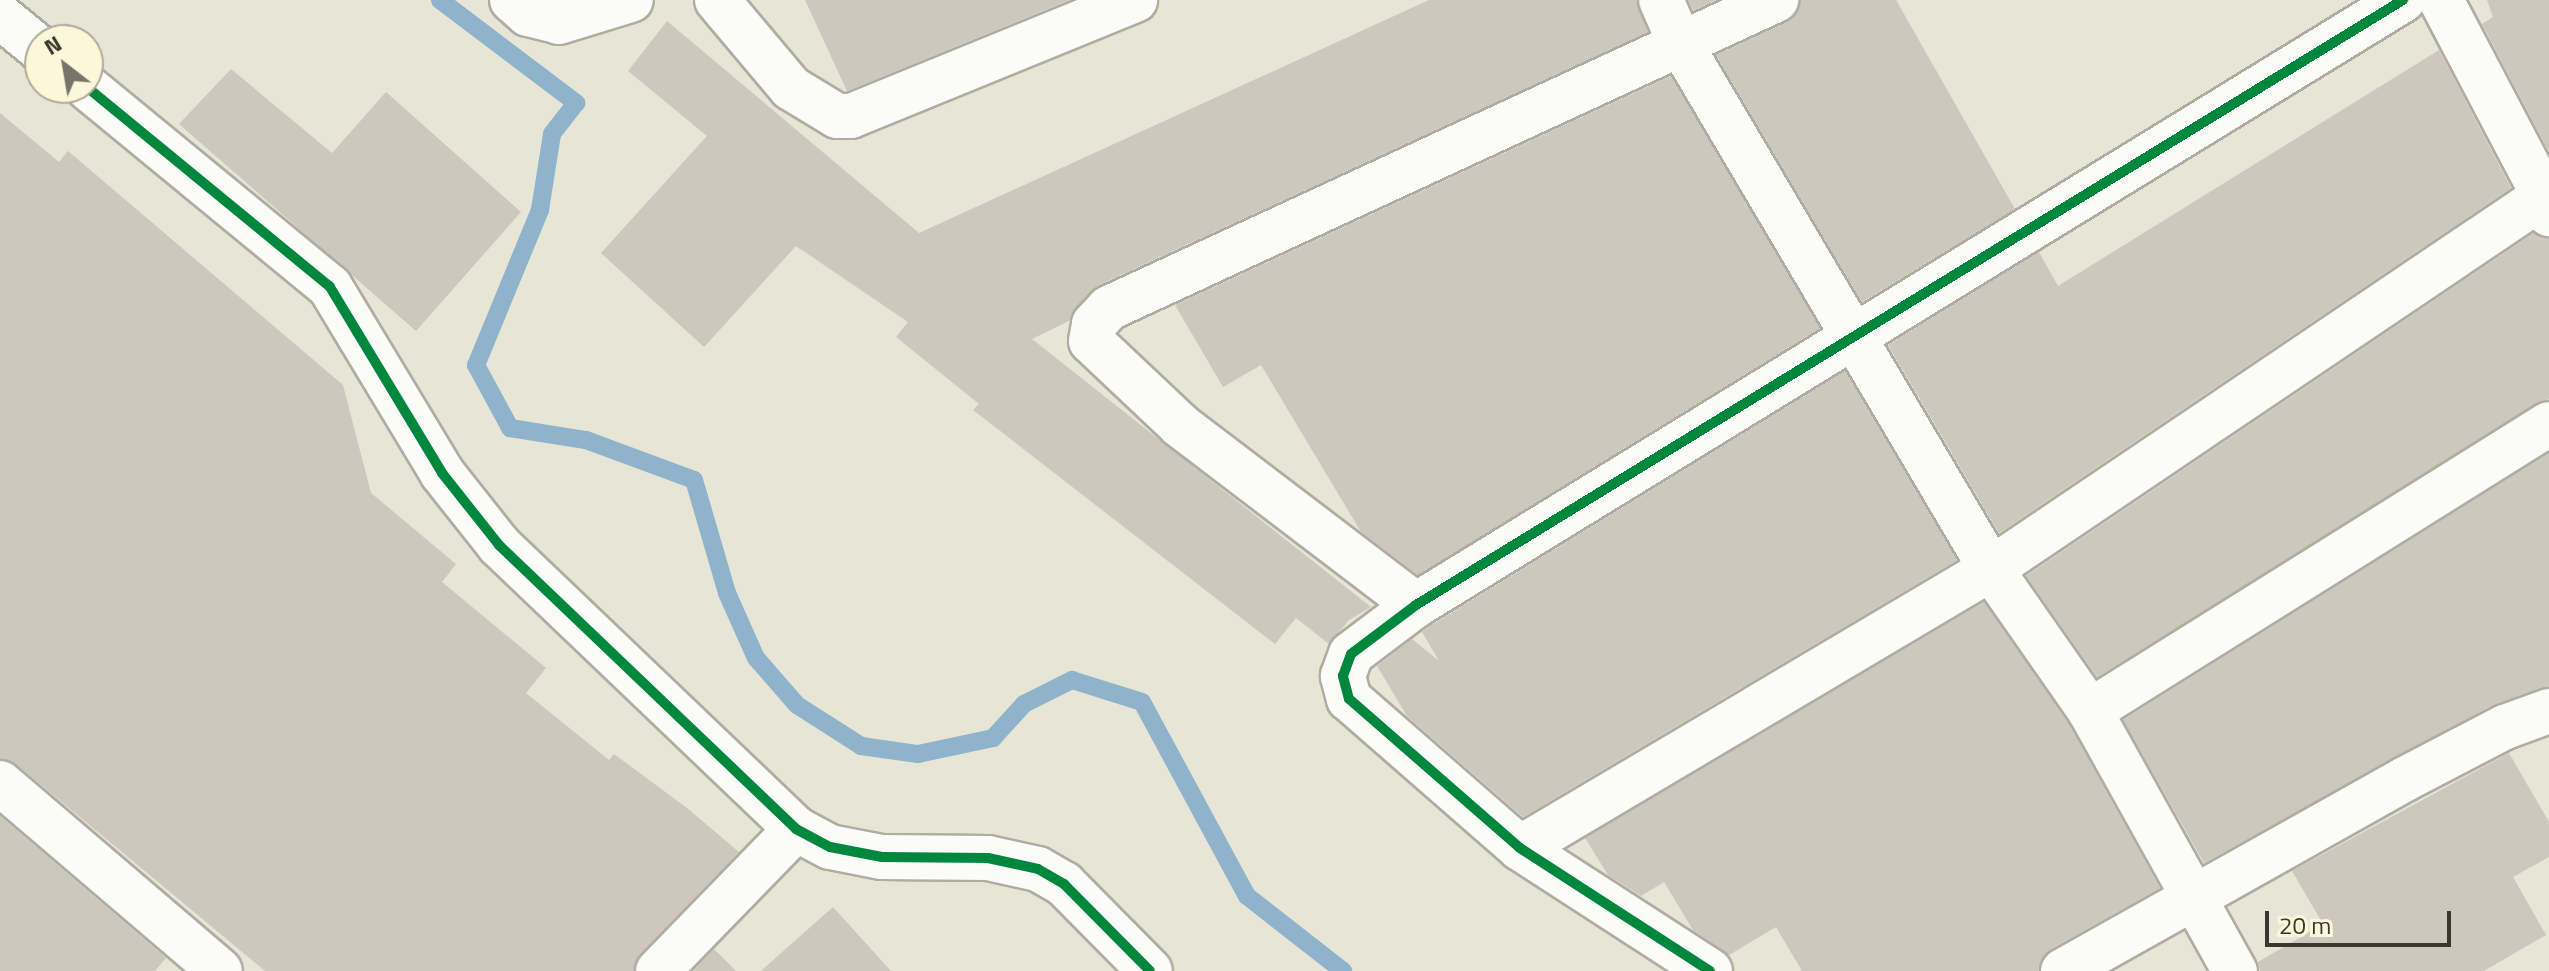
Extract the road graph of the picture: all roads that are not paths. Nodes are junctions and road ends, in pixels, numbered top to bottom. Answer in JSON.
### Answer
{"nodes":[{"id":1,"x":512,"y":0,"type":"edge"},
{"id":2,"x":631,"y":0,"type":"edge"},
{"id":3,"x":717,"y":0,"type":"edge"},
{"id":4,"x":1135,"y":0,"type":"edge"},
{"id":5,"x":1661,"y":0,"type":"edge"},
{"id":6,"x":1776,"y":0,"type":"edge"},
{"id":7,"x":2403,"y":0,"type":"edge"},
{"id":8,"x":2441,"y":0,"type":"edge"},
{"id":9,"x":0,"y":16,"type":"edge"},
{"id":10,"x":24,"y":36,"type":"edge"},
{"id":11,"x":1680,"y":43,"type":"junction"},
{"id":12,"x":104,"y":101,"type":"edge"},
{"id":13,"x":2546,"y":205,"type":"edge"},
{"id":14,"x":1855,"y":336,"type":"junction"},
{"id":15,"x":2549,"y":424,"type":"edge"},
{"id":16,"x":1991,"y":569,"type":"junction"},
{"id":17,"x":1416,"y":605,"type":"junction"},
{"id":18,"x":2090,"y":711,"type":"junction"},
{"id":19,"x":2549,"y":711,"type":"edge"},
{"id":20,"x":0,"y":783,"type":"edge"},
{"id":21,"x":796,"y":829,"type":"junction"},
{"id":22,"x":1520,"y":848,"type":"junction"},
{"id":23,"x":2193,"y":898,"type":"junction"},
{"id":24,"x":220,"y":971,"type":"edge"},
{"id":25,"x":658,"y":971,"type":"edge"},
{"id":26,"x":1150,"y":971,"type":"edge"},
{"id":27,"x":1710,"y":971,"type":"edge"},
{"id":28,"x":2063,"y":971,"type":"edge"},
{"id":29,"x":2235,"y":971,"type":"edge"}],
"edges":[{"from":1,"to":2,"type":"street"},
{"from":3,"to":4,"type":"street"},
{"from":5,"to":11,"type":"street"},
{"from":6,"to":11,"type":"street"},
{"from":7,"to":14,"type":"street"},
{"from":8,"to":13,"type":"street"},
{"from":9,"to":10,"type":"street"},
{"from":11,"to":14,"type":"street"},
{"from":11,"to":17,"type":"street"},
{"from":12,"to":21,"type":"street"},
{"from":13,"to":16,"type":"street"},
{"from":14,"to":16,"type":"street"},
{"from":14,"to":17,"type":"street"},
{"from":15,"to":18,"type":"street"},
{"from":16,"to":18,"type":"street"},
{"from":16,"to":22,"type":"street"},
{"from":17,"to":22,"type":"street"},
{"from":18,"to":23,"type":"street"},
{"from":19,"to":23,"type":"street"},
{"from":20,"to":24,"type":"street"},
{"from":21,"to":25,"type":"street"},
{"from":21,"to":26,"type":"street"},
{"from":22,"to":27,"type":"street"},
{"from":23,"to":28,"type":"street"},
{"from":23,"to":29,"type":"street"}]}
